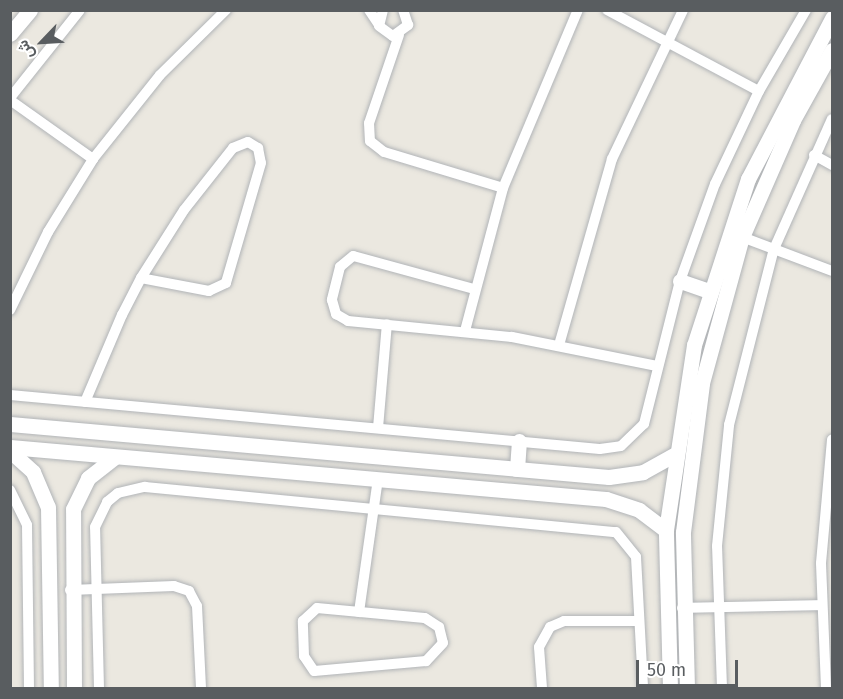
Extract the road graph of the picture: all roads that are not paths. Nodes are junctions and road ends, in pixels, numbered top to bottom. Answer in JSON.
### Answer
{"nodes":[{"id":1,"x":30,"y":10,"type":"edge"},
{"id":2,"x":80,"y":10,"type":"edge"},
{"id":3,"x":226,"y":10,"type":"edge"},
{"id":4,"x":369,"y":10,"type":"edge"},
{"id":5,"x":383,"y":10,"type":"edge"},
{"id":6,"x":403,"y":10,"type":"edge"},
{"id":7,"x":578,"y":10,"type":"edge"},
{"id":8,"x":607,"y":10,"type":"edge"},
{"id":9,"x":683,"y":10,"type":"edge"},
{"id":10,"x":806,"y":10,"type":"edge"},
{"id":11,"x":832,"y":18,"type":"edge"},
{"id":12,"x":379,"y":26,"type":"junction"},
{"id":13,"x":10,"y":34,"type":"edge"},
{"id":14,"x":399,"y":35,"type":"junction"},
{"id":15,"x":665,"y":42,"type":"junction"},
{"id":16,"x":832,"y":50,"type":"edge"},
{"id":17,"x":759,"y":91,"type":"junction"},
{"id":18,"x":10,"y":99,"type":"edge"},
{"id":19,"x":832,"y":118,"type":"edge"},
{"id":20,"x":813,"y":155,"type":"junction"},
{"id":21,"x":93,"y":159,"type":"junction"},
{"id":22,"x":832,"y":165,"type":"edge"},
{"id":23,"x":503,"y":188,"type":"junction"},
{"id":24,"x":742,"y":237,"type":"junction"},
{"id":25,"x":774,"y":249,"type":"junction"},
{"id":26,"x":832,"y":271,"type":"edge"},
{"id":27,"x":141,"y":278,"type":"junction"},
{"id":28,"x":680,"y":281,"type":"junction"},
{"id":29,"x":474,"y":289,"type":"junction"},
{"id":30,"x":709,"y":291,"type":"junction"},
{"id":31,"x":10,"y":310,"type":"edge"},
{"id":32,"x":387,"y":324,"type":"junction"},
{"id":33,"x":465,"y":331,"type":"junction"},
{"id":34,"x":559,"y":345,"type":"junction"},
{"id":35,"x":657,"y":366,"type":"junction"},
{"id":36,"x":10,"y":395,"type":"edge"},
{"id":37,"x":85,"y":402,"type":"junction"},
{"id":38,"x":10,"y":424,"type":"edge"},
{"id":39,"x":378,"y":428,"type":"junction"},
{"id":40,"x":832,"y":439,"type":"edge"},
{"id":41,"x":519,"y":441,"type":"junction"},
{"id":42,"x":10,"y":449,"type":"edge"},
{"id":43,"x":674,"y":455,"type":"junction"},
{"id":44,"x":115,"y":457,"type":"junction"},
{"id":45,"x":517,"y":469,"type":"junction"},
{"id":46,"x":378,"y":478,"type":"junction"},
{"id":47,"x":10,"y":490,"type":"edge"},
{"id":48,"x":374,"y":508,"type":"junction"},
{"id":49,"x":666,"y":530,"type":"junction"},
{"id":50,"x":94,"y":589,"type":"junction"},
{"id":51,"x":70,"y":590,"type":"junction"},
{"id":52,"x":821,"y":605,"type":"junction"},
{"id":53,"x":716,"y":607,"type":"junction"},
{"id":54,"x":682,"y":608,"type":"junction"},
{"id":55,"x":359,"y":612,"type":"junction"},
{"id":56,"x":638,"y":621,"type":"junction"},
{"id":57,"x":29,"y":688,"type":"edge"},
{"id":58,"x":51,"y":688,"type":"edge"},
{"id":59,"x":74,"y":688,"type":"edge"},
{"id":60,"x":99,"y":688,"type":"edge"},
{"id":61,"x":201,"y":688,"type":"edge"},
{"id":62,"x":542,"y":688,"type":"edge"},
{"id":63,"x":643,"y":688,"type":"edge"},
{"id":64,"x":670,"y":688,"type":"edge"},
{"id":65,"x":687,"y":688,"type":"edge"},
{"id":66,"x":722,"y":688,"type":"edge"},
{"id":67,"x":826,"y":688,"type":"edge"}],
"edges":[{"from":1,"to":13,"type":"street"},
{"from":2,"to":18,"type":"street"},
{"from":3,"to":21,"type":"street"},
{"from":4,"to":12,"type":"street"},
{"from":5,"to":12,"type":"street"},
{"from":6,"to":14,"type":"street"},
{"from":7,"to":23,"type":"street"},
{"from":8,"to":15,"type":"street"},
{"from":9,"to":15,"type":"street"},
{"from":10,"to":17,"type":"street"},
{"from":11,"to":30,"type":"street"},
{"from":12,"to":14,"type":"street"},
{"from":14,"to":23,"type":"street"},
{"from":15,"to":17,"type":"street"},
{"from":15,"to":34,"type":"street"},
{"from":16,"to":24,"type":"street"},
{"from":17,"to":28,"type":"street"},
{"from":18,"to":21,"type":"street"},
{"from":19,"to":20,"type":"street"},
{"from":20,"to":22,"type":"street"},
{"from":20,"to":25,"type":"street"},
{"from":21,"to":31,"type":"street"},
{"from":23,"to":29,"type":"street"},
{"from":24,"to":25,"type":"street"},
{"from":24,"to":54,"type":"street"},
{"from":25,"to":26,"type":"street"},
{"from":25,"to":53,"type":"street"},
{"from":27,"to":27,"type":"street"},
{"from":27,"to":37,"type":"street"},
{"from":28,"to":30,"type":"street"},
{"from":28,"to":35,"type":"street"},
{"from":29,"to":32,"type":"street"},
{"from":29,"to":33,"type":"street"},
{"from":30,"to":43,"type":"street"},
{"from":32,"to":33,"type":"street"},
{"from":32,"to":39,"type":"street"},
{"from":33,"to":34,"type":"street"},
{"from":34,"to":35,"type":"street"},
{"from":35,"to":41,"type":"street"},
{"from":36,"to":37,"type":"street"},
{"from":37,"to":39,"type":"street"},
{"from":38,"to":45,"type":"street"},
{"from":39,"to":41,"type":"street"},
{"from":40,"to":52,"type":"street"},
{"from":41,"to":45,"type":"street"},
{"from":42,"to":44,"type":"street"},
{"from":42,"to":58,"type":"street"},
{"from":43,"to":45,"type":"street"},
{"from":43,"to":49,"type":"street"},
{"from":44,"to":46,"type":"street"},
{"from":44,"to":51,"type":"street"},
{"from":46,"to":48,"type":"street"},
{"from":46,"to":49,"type":"street"},
{"from":47,"to":57,"type":"street"},
{"from":48,"to":50,"type":"street"},
{"from":48,"to":55,"type":"street"},
{"from":48,"to":56,"type":"street"},
{"from":49,"to":64,"type":"street"},
{"from":50,"to":51,"type":"street"},
{"from":50,"to":60,"type":"street"},
{"from":50,"to":61,"type":"street"},
{"from":51,"to":59,"type":"street"},
{"from":52,"to":53,"type":"street"},
{"from":52,"to":67,"type":"street"},
{"from":53,"to":54,"type":"street"},
{"from":53,"to":66,"type":"street"},
{"from":54,"to":65,"type":"street"},
{"from":55,"to":55,"type":"street"},
{"from":56,"to":62,"type":"street"},
{"from":56,"to":63,"type":"street"}]}
